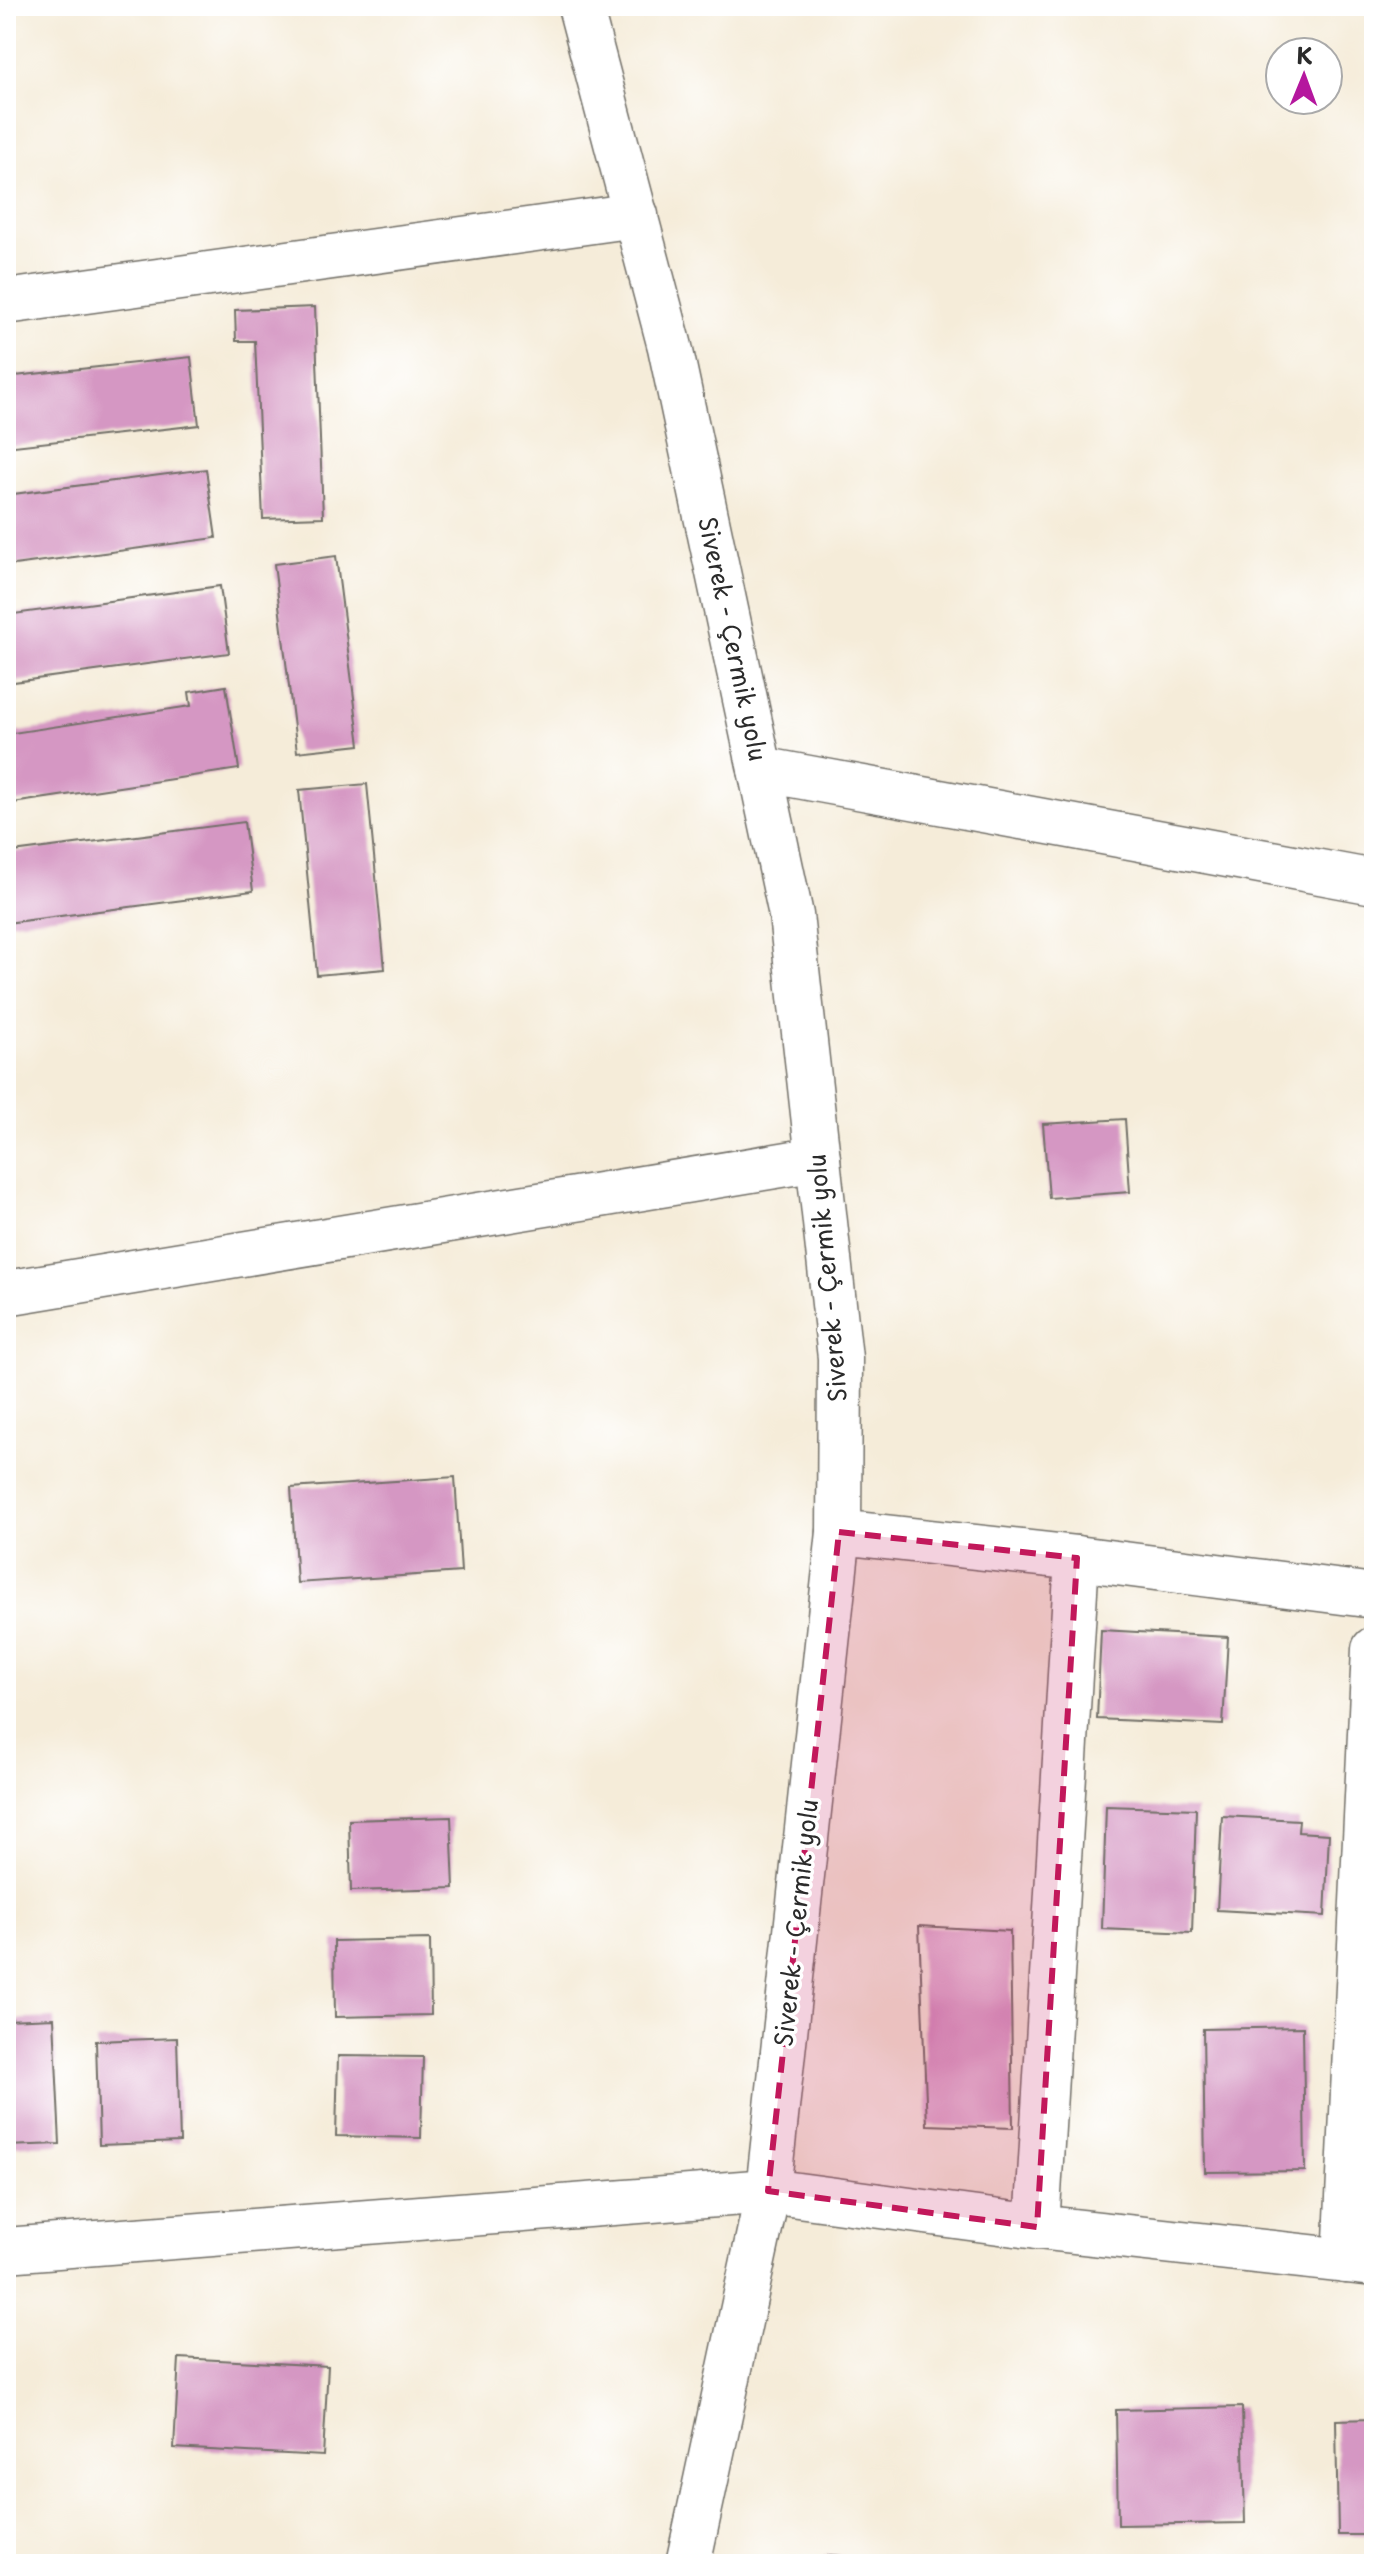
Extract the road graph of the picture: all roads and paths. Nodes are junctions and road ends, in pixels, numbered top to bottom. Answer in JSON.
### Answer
{"nodes":[{"id":1,"x":580,"y":6,"type":"edge"},
{"id":2,"x":636,"y":215,"type":"junction"},
{"id":3,"x":6,"y":302,"type":"edge"},
{"id":4,"x":760,"y":769,"type":"junction"},
{"id":5,"x":1374,"y":882,"type":"edge"},
{"id":6,"x":818,"y":1159,"type":"junction"},
{"id":7,"x":6,"y":1293,"type":"edge"},
{"id":8,"x":839,"y":1532,"type":"junction"},
{"id":9,"x":1077,"y":1558,"type":"junction"},
{"id":10,"x":1374,"y":1596,"type":"edge"},
{"id":11,"x":1374,"y":1649,"type":"edge"},
{"id":12,"x":768,"y":2191,"type":"junction"},
{"id":13,"x":1037,"y":2227,"type":"junction"},
{"id":14,"x":6,"y":2250,"type":"edge"},
{"id":15,"x":1359,"y":2263,"type":"edge"},
{"id":16,"x":688,"y":2564,"type":"edge"}],
"edges":[{"from":1,"to":2,"type":"street","name":"Siverek - Çermik yolu"},
{"from":2,"to":3,"type":"street"},
{"from":2,"to":4,"type":"street","name":"Siverek - Çermik yolu"},
{"from":4,"to":5,"type":"street"},
{"from":4,"to":6,"type":"street","name":"Siverek - Çermik yolu"},
{"from":6,"to":7,"type":"street"},
{"from":6,"to":8,"type":"street","name":"Siverek - Çermik yolu"},
{"from":8,"to":9,"type":"street"},
{"from":8,"to":12,"type":"street","name":"Siverek - Çermik yolu"},
{"from":9,"to":10,"type":"street"},
{"from":9,"to":13,"type":"street"},
{"from":11,"to":15,"type":"street"},
{"from":12,"to":13,"type":"street"},
{"from":12,"to":14,"type":"street"},
{"from":12,"to":16,"type":"street","name":"Siverek - Çermik yolu"},
{"from":13,"to":15,"type":"street"}]}
